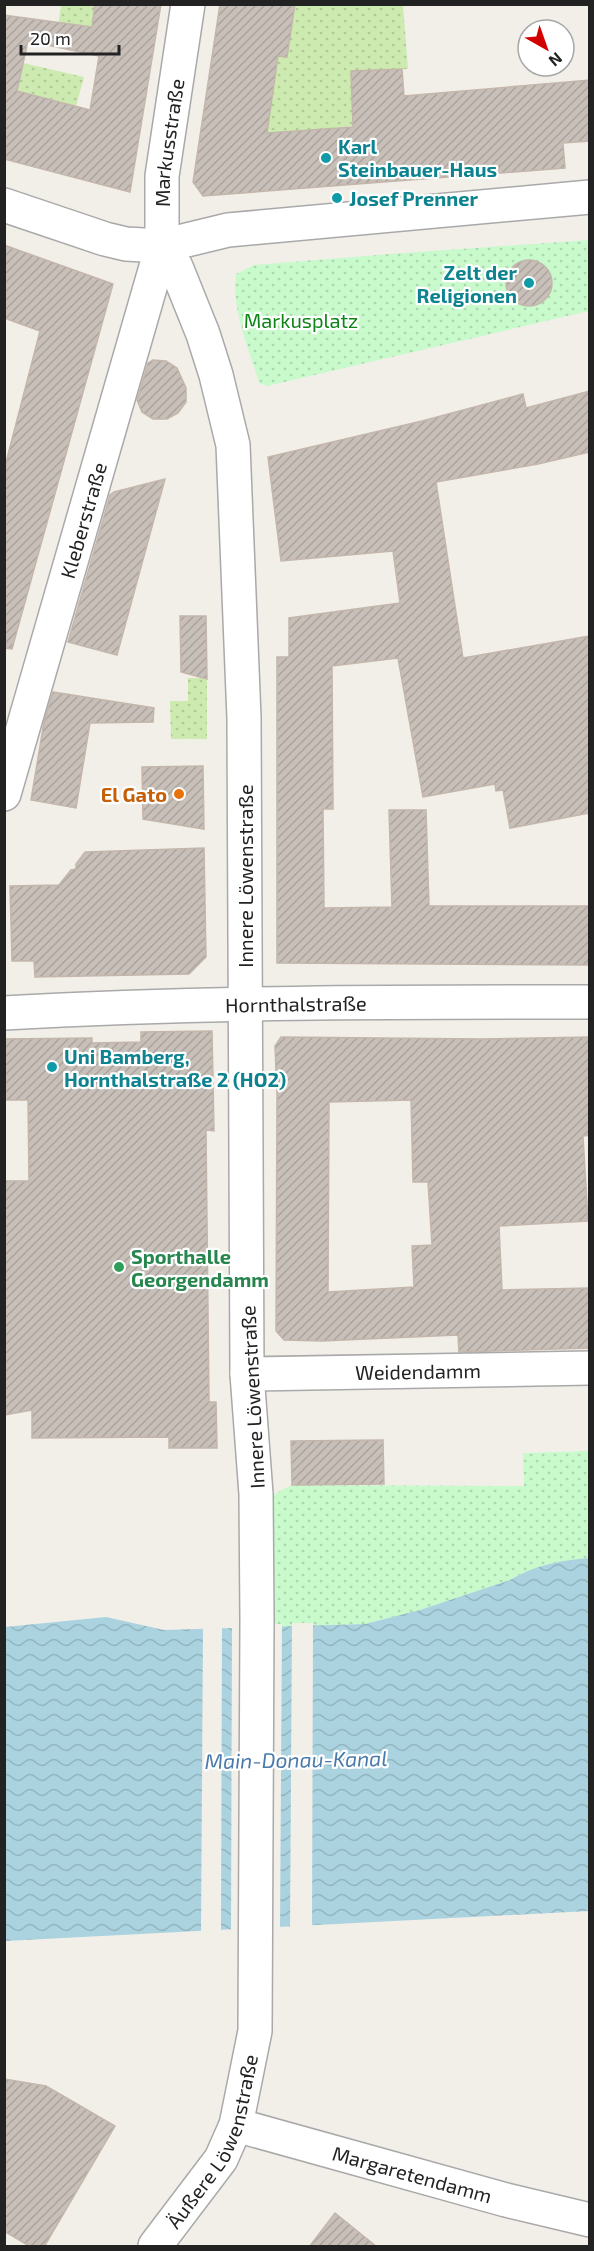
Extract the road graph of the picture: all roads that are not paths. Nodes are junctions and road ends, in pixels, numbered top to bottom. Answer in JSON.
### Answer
{"nodes":[{"id":1,"x":188,"y":4,"type":"edge"},
{"id":2,"x":590,"y":197,"type":"edge"},
{"id":3,"x":4,"y":205,"type":"edge"},
{"id":4,"x":162,"y":246,"type":"junction"},
{"id":5,"x":4,"y":794,"type":"edge"},
{"id":6,"x":590,"y":1002,"type":"edge"},
{"id":7,"x":246,"y":1003,"type":"junction"},
{"id":8,"x":4,"y":1013,"type":"edge"},
{"id":9,"x":590,"y":1368,"type":"edge"},
{"id":10,"x":248,"y":1374,"type":"junction"},
{"id":11,"x":255,"y":2031,"type":"joint"},
{"id":12,"x":236,"y":2124,"type":"junction"},
{"id":13,"x":590,"y":2220,"type":"edge"},
{"id":14,"x":155,"y":2247,"type":"edge"}],
"edges":[{"from":1,"to":4,"type":"street","name":"Markusstraße"},
{"from":2,"to":4,"type":"street"},
{"from":3,"to":4,"type":"street"},
{"from":4,"to":5,"type":"street","name":"Kleberstraße"},
{"from":4,"to":7,"type":"street","name":"Innere Löwenstraße"},
{"from":6,"to":7,"type":"street","name":"Hornthalstraße"},
{"from":7,"to":8,"type":"street","name":"Hornthalstraße"},
{"from":7,"to":10,"type":"street","name":"Innere Löwenstraße"},
{"from":9,"to":10,"type":"street","name":"Weidendamm"},
{"from":10,"to":11,"type":"street","name":"Innere Löwenstraße"},
{"from":11,"to":12,"type":"street","name":"Äußere Löwenstraße"},
{"from":12,"to":13,"type":"street","name":"Margaretendamm"},
{"from":12,"to":14,"type":"street","name":"Äußere Löwenstraße"}]}
